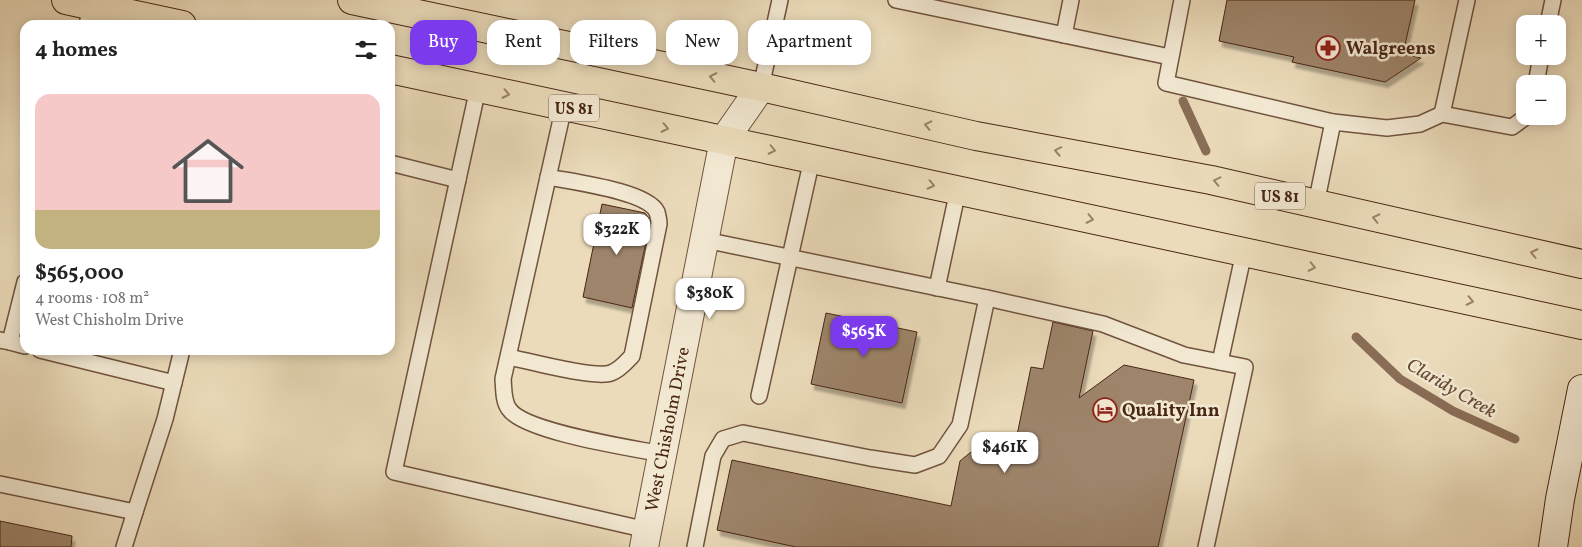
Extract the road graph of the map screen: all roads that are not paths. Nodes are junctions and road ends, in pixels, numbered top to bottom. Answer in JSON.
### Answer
{"nodes":[{"id":1,"x":780,"y":0,"type":"edge"},
{"id":2,"x":896,"y":0,"type":"edge"},
{"id":3,"x":1071,"y":0,"type":"edge"},
{"id":4,"x":1182,"y":0,"type":"edge"},
{"id":5,"x":1466,"y":0,"type":"edge"},
{"id":6,"x":1553,"y":0,"type":"edge"},
{"id":7,"x":357,"y":1,"type":"edge"},
{"id":8,"x":918,"y":2,"type":"edge"},
{"id":9,"x":81,"y":10,"type":"edge"},
{"id":10,"x":1550,"y":15,"type":"edge"},
{"id":11,"x":148,"y":20,"type":"edge"},
{"id":12,"x":1064,"y":35,"type":"junction"},
{"id":13,"x":1170,"y":57,"type":"junction"},
{"id":14,"x":395,"y":70,"type":"edge"},
{"id":15,"x":761,"y":87,"type":"junction"},
{"id":16,"x":478,"y":88,"type":"junction"},
{"id":17,"x":564,"y":106,"type":"junction"},
{"id":18,"x":1442,"y":114,"type":"junction"},
{"id":19,"x":1333,"y":122,"type":"junction"},
{"id":20,"x":1516,"y":125,"type":"edge"},
{"id":21,"x":724,"y":140,"type":"junction"},
{"id":22,"x":812,"y":159,"type":"junction"},
{"id":23,"x":395,"y":164,"type":"edge"},
{"id":24,"x":548,"y":177,"type":"junction"},
{"id":25,"x":458,"y":180,"type":"junction"},
{"id":26,"x":958,"y":190,"type":"junction"},
{"id":27,"x":1316,"y":204,"type":"junction"},
{"id":28,"x":704,"y":240,"type":"junction"},
{"id":29,"x":1244,"y":252,"type":"junction"},
{"id":30,"x":790,"y":258,"type":"junction"},
{"id":31,"x":1582,"y":264,"type":"edge"},
{"id":32,"x":937,"y":288,"type":"junction"},
{"id":33,"x":987,"y":298,"type":"junction"},
{"id":34,"x":20,"y":305,"type":"edge"},
{"id":35,"x":1582,"y":325,"type":"edge"},
{"id":36,"x":12,"y":343,"type":"edge"},
{"id":37,"x":60,"y":355,"type":"edge"},
{"id":38,"x":181,"y":355,"type":"edge"},
{"id":39,"x":509,"y":357,"type":"junction"},
{"id":40,"x":1220,"y":362,"type":"junction"},
{"id":41,"x":174,"y":383,"type":"junction"},
{"id":42,"x":1582,"y":389,"type":"edge"},
{"id":43,"x":760,"y":396,"type":"dead end"},
{"id":44,"x":662,"y":454,"type":"junction"},
{"id":45,"x":0,"y":484,"type":"edge"},
{"id":46,"x":135,"y":512,"type":"junction"},
{"id":47,"x":645,"y":539,"type":"edge"},
{"id":48,"x":124,"y":547,"type":"edge"},
{"id":49,"x":695,"y":547,"type":"edge"},
{"id":50,"x":1206,"y":547,"type":"edge"},
{"id":51,"x":1553,"y":547,"type":"edge"}],
"edges":[{"from":1,"to":15,"type":"lane"},
{"from":2,"to":8,"type":"lane"},
{"from":3,"to":12,"type":"lane"},
{"from":4,"to":13,"type":"lane"},
{"from":5,"to":18,"type":"lane"},
{"from":6,"to":10,"type":"lane"},
{"from":15,"to":7,"type":"main road","number":"US 81","one_way":true},
{"from":8,"to":12,"type":"lane"},
{"from":9,"to":11,"type":"main road"},
{"from":12,"to":13,"type":"lane"},
{"from":13,"to":19,"type":"lane"},
{"from":14,"to":16,"type":"main road","number":"US 81"},
{"from":15,"to":21,"type":"street","name":"West Chisholm Drive"},
{"from":27,"to":15,"type":"main road","number":"US 81","one_way":true},
{"from":16,"to":17,"type":"main road","number":"US 81","one_way":true},
{"from":16,"to":25,"type":"lane"},
{"from":17,"to":21,"type":"main road","number":"US 81","one_way":true},
{"from":17,"to":24,"type":"lane"},
{"from":18,"to":19,"type":"lane"},
{"from":18,"to":20,"type":"lane"},
{"from":19,"to":27,"type":"lane"},
{"from":21,"to":22,"type":"main road","number":"US 81","one_way":true},
{"from":21,"to":28,"type":"street","name":"West Chisholm Drive"},
{"from":22,"to":26,"type":"main road","number":"US 81","one_way":true},
{"from":22,"to":30,"type":"lane"},
{"from":23,"to":25,"type":"lane"},
{"from":24,"to":39,"type":"lane"},
{"from":24,"to":39,"type":"lane"},
{"from":25,"to":47,"type":"lane"},
{"from":26,"to":29,"type":"main road","number":"US 81","one_way":true},
{"from":26,"to":32,"type":"lane"},
{"from":31,"to":27,"type":"main road","number":"US 81","one_way":true},
{"from":28,"to":30,"type":"lane"},
{"from":28,"to":44,"type":"street","name":"West Chisholm Drive"},
{"from":29,"to":35,"type":"main road","number":"US 81","one_way":true},
{"from":29,"to":40,"type":"lane"},
{"from":30,"to":32,"type":"lane"},
{"from":30,"to":43,"type":"lane"},
{"from":32,"to":33,"type":"lane"},
{"from":33,"to":40,"type":"lane"},
{"from":33,"to":49,"type":"lane"},
{"from":34,"to":36,"type":"lane"},
{"from":37,"to":41,"type":"lane"},
{"from":38,"to":41,"type":"lane"},
{"from":39,"to":44,"type":"lane"},
{"from":40,"to":50,"type":"lane"},
{"from":41,"to":46,"type":"lane"},
{"from":42,"to":51,"type":"street"},
{"from":44,"to":47,"type":"street","name":"West Chisholm Drive"},
{"from":45,"to":46,"type":"lane"},
{"from":46,"to":48,"type":"lane"}]}
